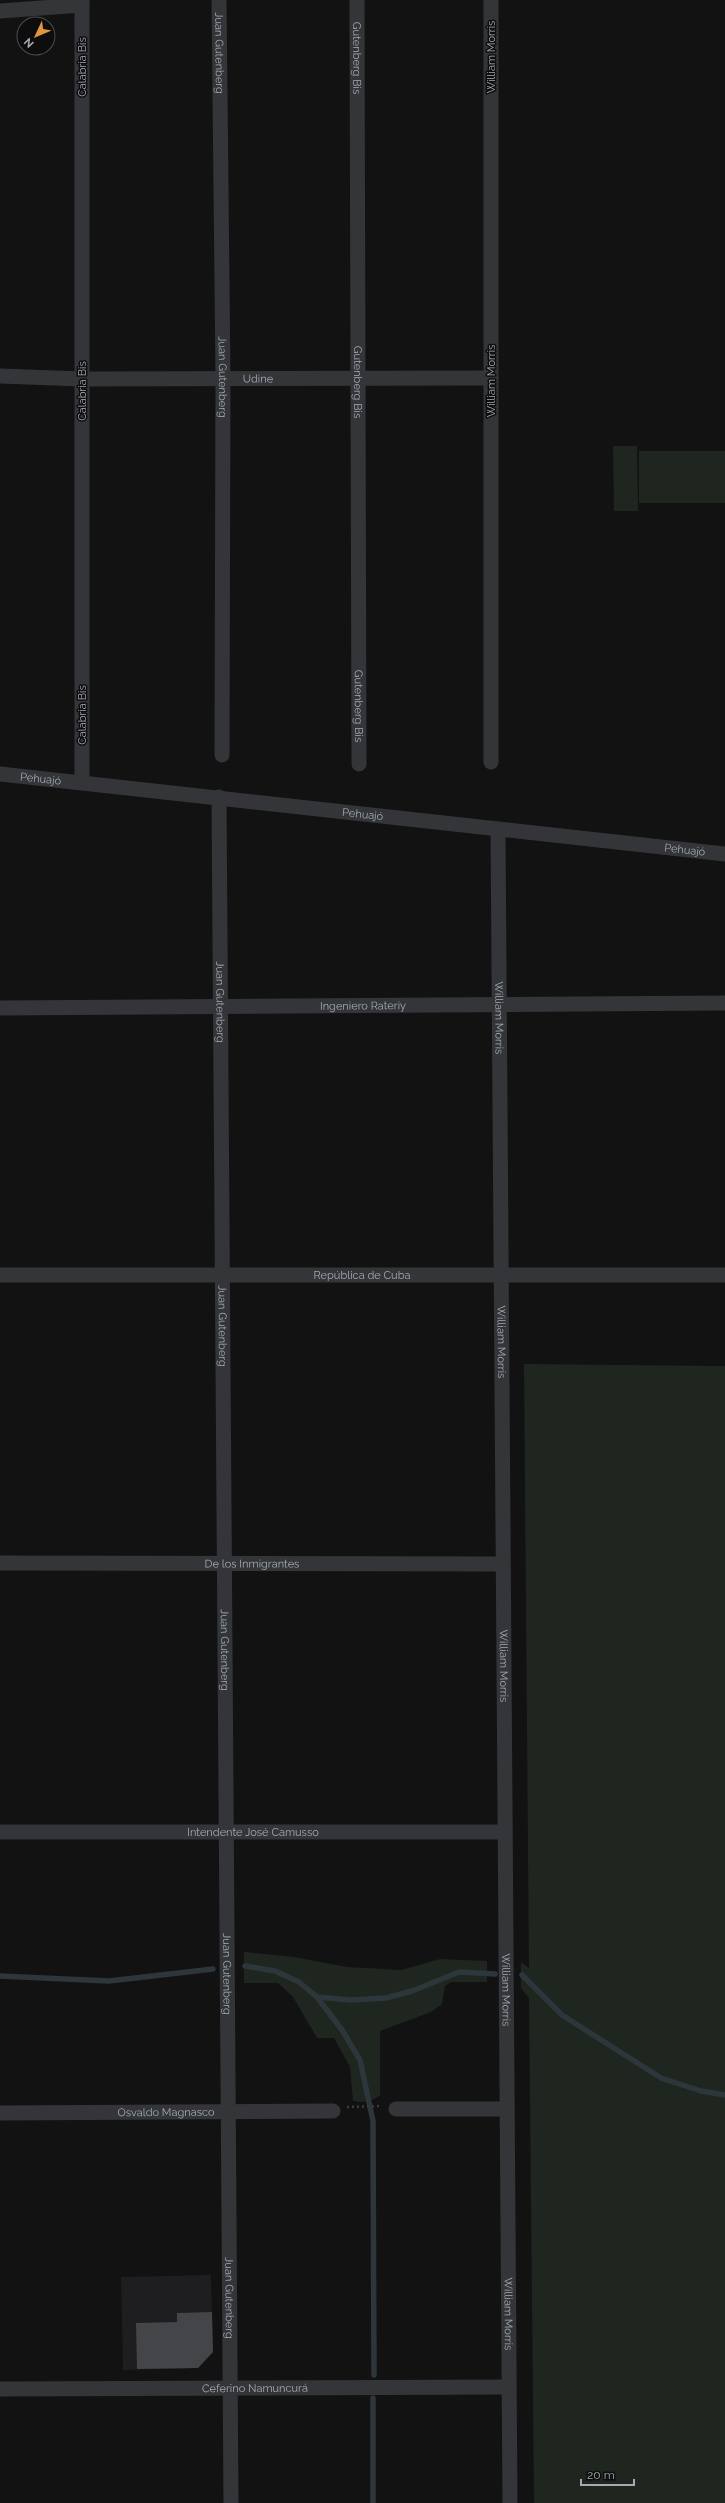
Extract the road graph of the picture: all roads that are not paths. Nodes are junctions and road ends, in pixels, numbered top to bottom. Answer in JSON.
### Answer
{"nodes":[{"id":1,"x":219,"y":0,"type":"edge"},
{"id":2,"x":357,"y":0,"type":"edge"},
{"id":3,"x":491,"y":0,"type":"edge"},
{"id":4,"x":82,"y":3,"type":"edge"},
{"id":5,"x":0,"y":11,"type":"edge"},
{"id":6,"x":0,"y":376,"type":"edge"},
{"id":7,"x":223,"y":378,"type":"junction"},
{"id":8,"x":358,"y":378,"type":"junction"},
{"id":9,"x":491,"y":378,"type":"junction"},
{"id":10,"x":82,"y":379,"type":"junction"},
{"id":11,"x":222,"y":755,"type":"dead end"},
{"id":12,"x":491,"y":762,"type":"dead end"},
{"id":13,"x":359,"y":764,"type":"dead end"},
{"id":14,"x":0,"y":774,"type":"edge"},
{"id":15,"x":82,"y":782,"type":"junction"},
{"id":16,"x":219,"y":797,"type":"junction"},
{"id":17,"x":498,"y":829,"type":"junction"},
{"id":18,"x":725,"y":854,"type":"edge"},
{"id":19,"x":725,"y":1004,"type":"edge"},
{"id":20,"x":499,"y":1005,"type":"junction"},
{"id":21,"x":222,"y":1006,"type":"junction"},
{"id":22,"x":0,"y":1008,"type":"edge"},
{"id":23,"x":0,"y":1275,"type":"edge"},
{"id":24,"x":224,"y":1275,"type":"junction"},
{"id":25,"x":501,"y":1275,"type":"junction"},
{"id":26,"x":725,"y":1275,"type":"edge"},
{"id":27,"x":0,"y":1564,"type":"edge"},
{"id":28,"x":503,"y":1564,"type":"junction"},
{"id":29,"x":226,"y":1565,"type":"junction"},
{"id":30,"x":0,"y":1832,"type":"edge"},
{"id":31,"x":227,"y":1832,"type":"junction"},
{"id":32,"x":505,"y":1832,"type":"junction"},
{"id":33,"x":507,"y":2108,"type":"junction"},
{"id":34,"x":396,"y":2109,"type":"dead end"},
{"id":35,"x":332,"y":2111,"type":"dead end"},
{"id":36,"x":228,"y":2112,"type":"junction"},
{"id":37,"x":0,"y":2113,"type":"edge"},
{"id":38,"x":509,"y":2386,"type":"junction"},
{"id":39,"x":230,"y":2388,"type":"junction"},
{"id":40,"x":0,"y":2389,"type":"edge"},
{"id":41,"x":232,"y":2503,"type":"edge"},
{"id":42,"x":510,"y":2503,"type":"edge"}],
"edges":[{"from":1,"to":7,"type":"street","name":"Juan Gutenberg"},
{"from":2,"to":8,"type":"street","name":"Gutenberg Bis"},
{"from":3,"to":9,"type":"street","name":"William Morris"},
{"from":4,"to":5,"type":"street"},
{"from":4,"to":10,"type":"street","name":"Calabria Bis"},
{"from":6,"to":10,"type":"street","name":"Udine"},
{"from":7,"to":8,"type":"street","name":"Udine"},
{"from":7,"to":10,"type":"street","name":"Udine"},
{"from":7,"to":11,"type":"street","name":"Juan Gutenberg"},
{"from":8,"to":9,"type":"street","name":"Udine"},
{"from":8,"to":13,"type":"street","name":"Gutenberg Bis"},
{"from":9,"to":12,"type":"street","name":"William Morris"},
{"from":10,"to":15,"type":"street","name":"Calabria Bis"},
{"from":14,"to":15,"type":"street","name":"Pehuajó"},
{"from":15,"to":16,"type":"street","name":"Pehuajó"},
{"from":16,"to":17,"type":"street","name":"Pehuajó"},
{"from":16,"to":21,"type":"street","name":"Juan Gutenberg"},
{"from":17,"to":18,"type":"street","name":"Pehuajó"},
{"from":17,"to":20,"type":"street","name":"William Morris"},
{"from":19,"to":20,"type":"street","name":"Ingeniero Rateriy"},
{"from":20,"to":21,"type":"street","name":"Ingeniero Rateriy"},
{"from":20,"to":25,"type":"street","name":"William Morris"},
{"from":21,"to":22,"type":"street","name":"Ingeniero Rateriy"},
{"from":21,"to":24,"type":"street","name":"Juan Gutenberg"},
{"from":23,"to":24,"type":"street","name":"República de Cuba"},
{"from":24,"to":25,"type":"street","name":"República de Cuba"},
{"from":24,"to":29,"type":"street","name":"Juan Gutenberg"},
{"from":25,"to":26,"type":"street","name":"República de Cuba"},
{"from":25,"to":28,"type":"street","name":"William Morris"},
{"from":27,"to":29,"type":"street","name":"De los Inmigrantes"},
{"from":28,"to":29,"type":"street","name":"De los Inmigrantes"},
{"from":28,"to":32,"type":"street","name":"William Morris"},
{"from":29,"to":31,"type":"street","name":"Juan Gutenberg"},
{"from":30,"to":31,"type":"street","name":"Intendente José Camusso"},
{"from":31,"to":32,"type":"street","name":"Intendente José Camusso"},
{"from":31,"to":36,"type":"street","name":"Juan Gutenberg"},
{"from":32,"to":33,"type":"street","name":"William Morris"},
{"from":33,"to":34,"type":"street"},
{"from":33,"to":38,"type":"street","name":"William Morris"},
{"from":35,"to":36,"type":"street","name":"Osvaldo Magnasco"},
{"from":36,"to":37,"type":"street","name":"Osvaldo Magnasco"},
{"from":36,"to":39,"type":"street","name":"Juan Gutenberg"},
{"from":38,"to":39,"type":"street","name":"Ceferino Namuncurá"},
{"from":38,"to":42,"type":"street","name":"William Morris"},
{"from":39,"to":40,"type":"street","name":"Ceferino Namuncurá"},
{"from":39,"to":41,"type":"street","name":"Juan Gutenberg"}]}
